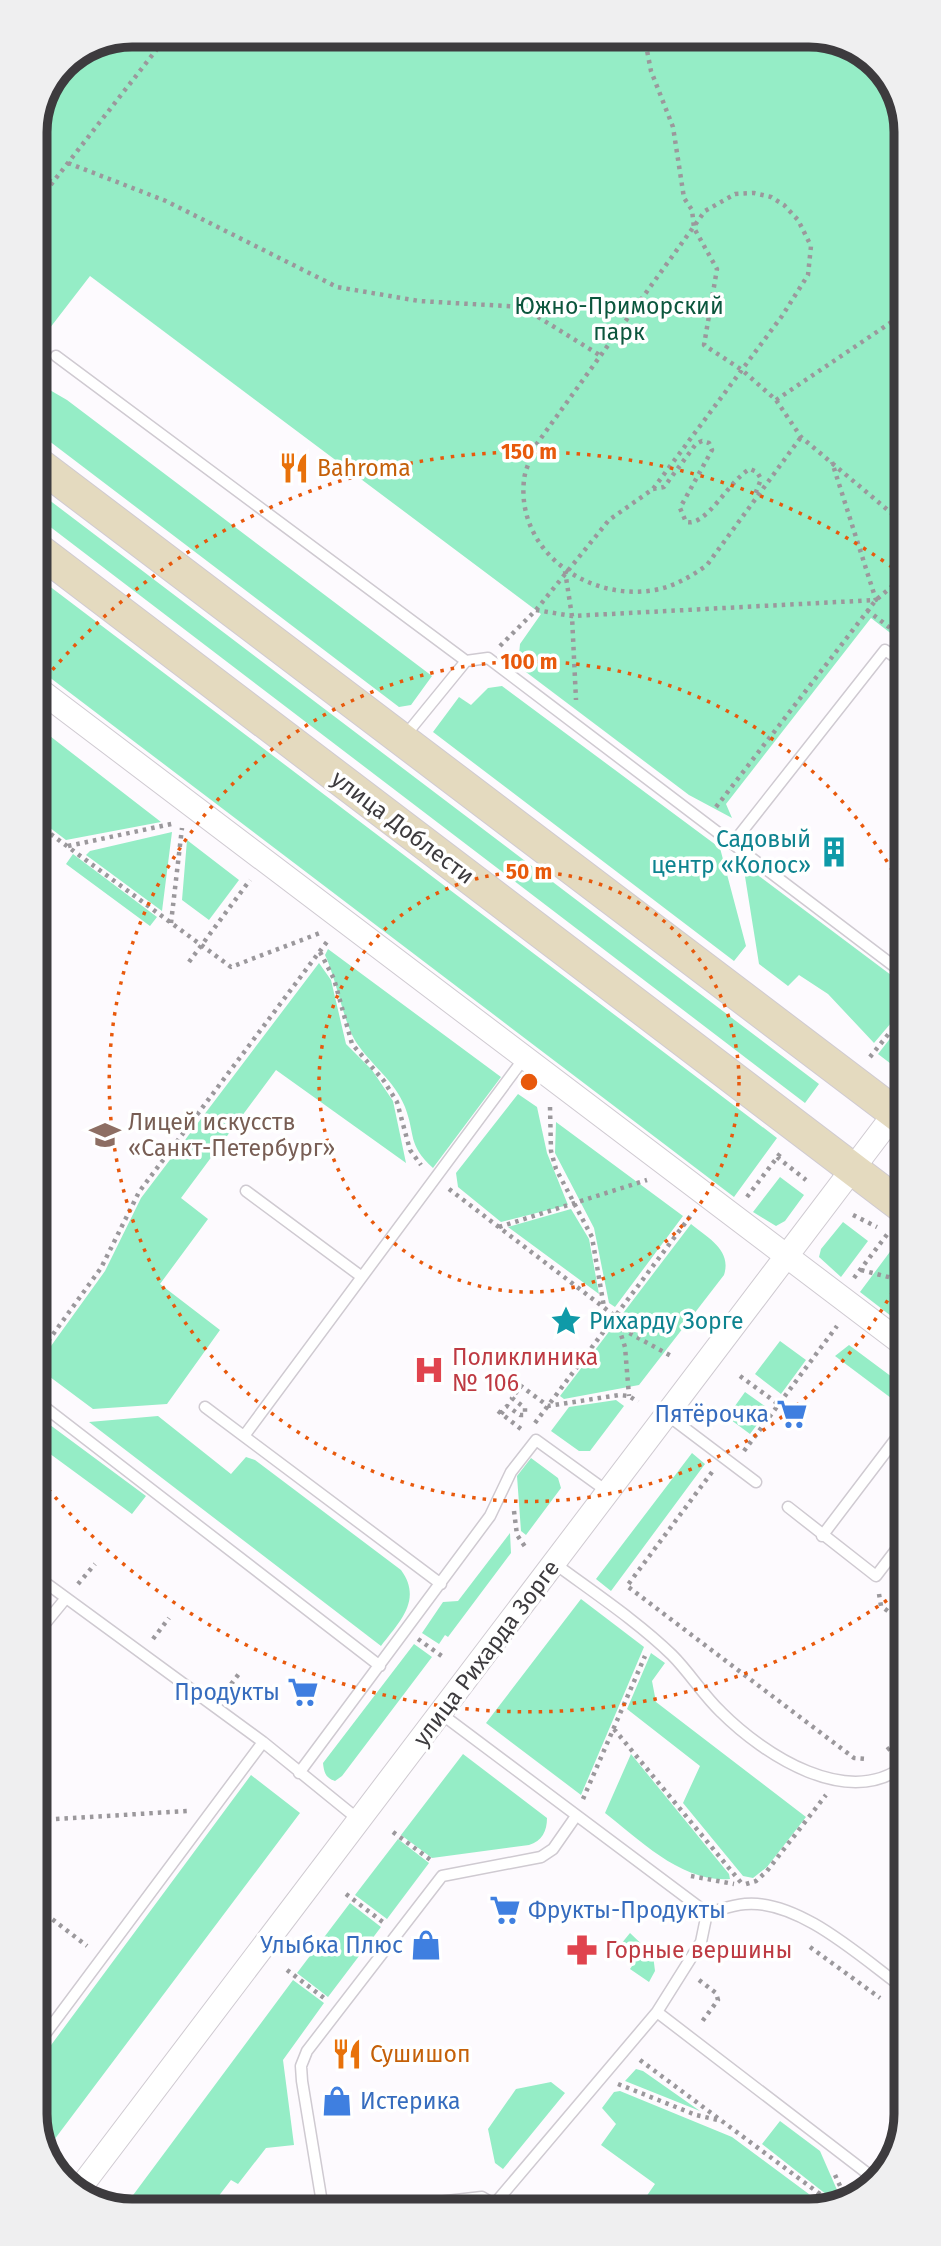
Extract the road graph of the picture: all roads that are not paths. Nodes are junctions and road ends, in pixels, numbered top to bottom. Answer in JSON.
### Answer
{"nodes":[{"id":1,"x":56,"y":356,"type":"dead end"},
{"id":2,"x":47,"y":470,"type":"edge"},
{"id":3,"x":47,"y":556,"type":"edge"},
{"id":4,"x":894,"y":656,"type":"edge"},
{"id":5,"x":466,"y":661,"type":"junction"},
{"id":6,"x":47,"y":696,"type":"edge"},
{"id":7,"x":402,"y":740,"type":"junction"},
{"id":8,"x":733,"y":843,"type":"junction"},
{"id":9,"x":894,"y":966,"type":"edge"},
{"id":10,"x":525,"y":1058,"type":"junction"},
{"id":11,"x":894,"y":1112,"type":"edge"},
{"id":12,"x":894,"y":1122,"type":"edge"},
{"id":13,"x":853,"y":1169,"type":"junction"},
{"id":14,"x":246,"y":1191,"type":"dead end"},
{"id":15,"x":894,"y":1220,"type":"edge"},
{"id":16,"x":786,"y":1256,"type":"junction"},
{"id":17,"x":362,"y":1278,"type":"junction"},
{"id":18,"x":894,"y":1337,"type":"edge"},
{"id":19,"x":205,"y":1407,"type":"dead end"},
{"id":20,"x":47,"y":1409,"type":"edge"},
{"id":21,"x":666,"y":1415,"type":"junction"},
{"id":22,"x":244,"y":1436,"type":"junction"},
{"id":23,"x":894,"y":1441,"type":"edge"},
{"id":24,"x":756,"y":1482,"type":"dead end"},
{"id":25,"x":608,"y":1492,"type":"junction"},
{"id":26,"x":788,"y":1507,"type":"dead end"},
{"id":27,"x":822,"y":1536,"type":"junction"},
{"id":28,"x":894,"y":1552,"type":"edge"},
{"id":29,"x":554,"y":1563,"type":"junction"},
{"id":30,"x":47,"y":1584,"type":"edge"},
{"id":31,"x":440,"y":1584,"type":"junction"},
{"id":32,"x":66,"y":1598,"type":"junction"},
{"id":33,"x":47,"y":1621,"type":"edge"},
{"id":34,"x":380,"y":1665,"type":"junction"},
{"id":35,"x":440,"y":1713,"type":"junction"},
{"id":36,"x":263,"y":1742,"type":"junction"},
{"id":37,"x":299,"y":1773,"type":"junction"},
{"id":38,"x":894,"y":1773,"type":"edge"},
{"id":39,"x":576,"y":1816,"type":"junction"},
{"id":40,"x":359,"y":1820,"type":"junction"},
{"id":41,"x":707,"y":1913,"type":"junction"},
{"id":42,"x":894,"y":1981,"type":"edge"},
{"id":43,"x":657,"y":2011,"type":"junction"},
{"id":44,"x":47,"y":2032,"type":"edge"},
{"id":45,"x":869,"y":2174,"type":"edge"},
{"id":46,"x":83,"y":2183,"type":"edge"},
{"id":47,"x":321,"y":2199,"type":"edge"},
{"id":48,"x":464,"y":2199,"type":"edge"},
{"id":49,"x":484,"y":2199,"type":"edge"},
{"id":50,"x":499,"y":2199,"type":"edge"}],
"edges":[{"from":1,"to":5,"type":"lane"},
{"from":2,"to":7,"type":"main road"},
{"from":3,"to":13,"type":"main road","name":"улица Доблести"},
{"from":4,"to":8,"type":"lane"},
{"from":5,"to":7,"type":"lane"},
{"from":5,"to":8,"type":"lane"},
{"from":6,"to":10,"type":"street"},
{"from":7,"to":11,"type":"main road"},
{"from":8,"to":9,"type":"lane"},
{"from":10,"to":16,"type":"street"},
{"from":10,"to":17,"type":"lane"},
{"from":12,"to":13,"type":"street","name":"улица Рихарда Зорге"},
{"from":13,"to":15,"type":"main road","name":"улица Доблести"},
{"from":13,"to":16,"type":"street","name":"улица Рихарда Зорге"},
{"from":14,"to":17,"type":"lane"},
{"from":16,"to":18,"type":"street"},
{"from":16,"to":21,"type":"street","name":"улица Рихарда Зорге"},
{"from":17,"to":22,"type":"lane"},
{"from":19,"to":22,"type":"lane"},
{"from":20,"to":34,"type":"lane"},
{"from":21,"to":24,"type":"lane"},
{"from":21,"to":25,"type":"street","name":"улица Рихарда Зорге"},
{"from":22,"to":31,"type":"lane"},
{"from":23,"to":27,"type":"lane"},
{"from":25,"to":29,"type":"street","name":"улица Рихарда Зорге"},
{"from":25,"to":31,"type":"lane"},
{"from":26,"to":27,"type":"lane"},
{"from":27,"to":28,"type":"lane"},
{"from":29,"to":35,"type":"street","name":"улица Рихарда Зорге"},
{"from":29,"to":38,"type":"lane"},
{"from":30,"to":32,"type":"lane"},
{"from":31,"to":34,"type":"lane"},
{"from":32,"to":33,"type":"lane"},
{"from":32,"to":36,"type":"lane"},
{"from":34,"to":37,"type":"lane"},
{"from":35,"to":39,"type":"lane"},
{"from":35,"to":40,"type":"street","name":"улица Рихарда Зорге"},
{"from":36,"to":37,"type":"lane"},
{"from":36,"to":44,"type":"lane"},
{"from":37,"to":40,"type":"lane"},
{"from":39,"to":41,"type":"lane"},
{"from":39,"to":47,"type":"lane"},
{"from":40,"to":46,"type":"street","name":"улица Рихарда Зорге"},
{"from":41,"to":42,"type":"lane"},
{"from":41,"to":43,"type":"lane"},
{"from":43,"to":45,"type":"lane"},
{"from":43,"to":50,"type":"lane"},
{"from":48,"to":49,"type":"lane"}]}
